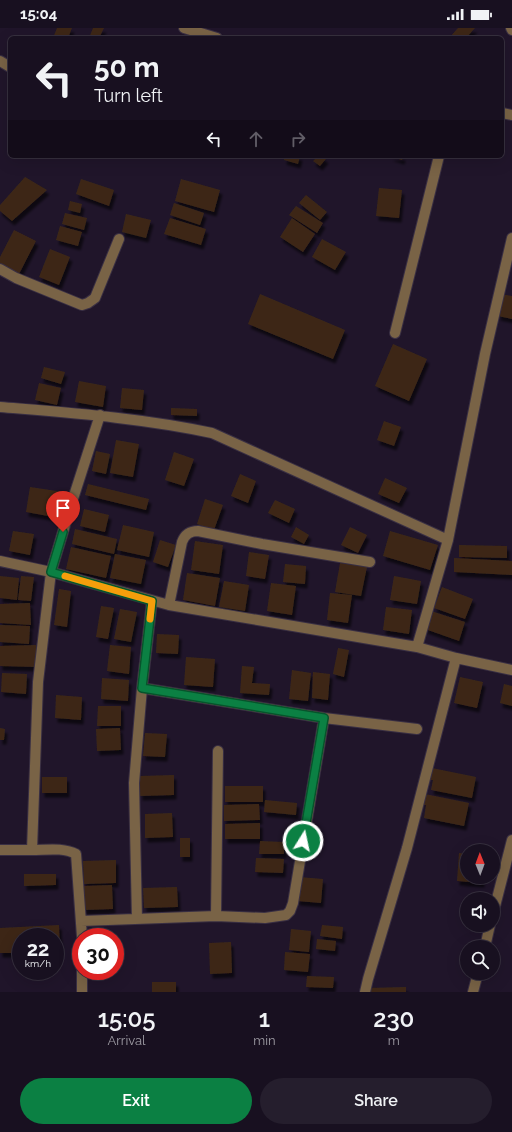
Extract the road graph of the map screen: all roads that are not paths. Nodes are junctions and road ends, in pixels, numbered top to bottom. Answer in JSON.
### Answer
{"nodes":[{"id":1,"x":184,"y":28,"type":"edge"},
{"id":2,"x":210,"y":36,"type":"edge"},
{"id":3,"x":439,"y":158,"type":"edge"},
{"id":4,"x":512,"y":238,"type":"edge"},
{"id":5,"x":118,"y":239,"type":"dead end"},
{"id":6,"x":0,"y":269,"type":"edge"},
{"id":7,"x":395,"y":333,"type":"dead end"},
{"id":8,"x":0,"y":407,"type":"edge"},
{"id":9,"x":100,"y":415,"type":"junction"},
{"id":10,"x":448,"y":540,"type":"junction"},
{"id":11,"x":0,"y":561,"type":"edge"},
{"id":12,"x":370,"y":562,"type":"dead end"},
{"id":13,"x":51,"y":572,"type":"junction"},
{"id":14,"x":152,"y":601,"type":"junction"},
{"id":15,"x":169,"y":605,"type":"junction"},
{"id":16,"x":417,"y":648,"type":"junction"},
{"id":17,"x":456,"y":658,"type":"junction"},
{"id":18,"x":512,"y":670,"type":"edge"},
{"id":19,"x":142,"y":688,"type":"junction"},
{"id":20,"x":324,"y":718,"type":"junction"},
{"id":21,"x":417,"y":729,"type":"dead end"},
{"id":22,"x":218,"y":751,"type":"dead end"},
{"id":23,"x":512,"y":840,"type":"edge"},
{"id":24,"x":0,"y":850,"type":"edge"},
{"id":25,"x":32,"y":850,"type":"junction"},
{"id":26,"x":499,"y":892,"type":"edge"},
{"id":27,"x":216,"y":916,"type":"junction"},
{"id":28,"x":138,"y":919,"type":"junction"},
{"id":29,"x":82,"y":921,"type":"junction"},
{"id":30,"x":82,"y":928,"type":"edge"},
{"id":31,"x":82,"y":980,"type":"edge"},
{"id":32,"x":476,"y":980,"type":"edge"},
{"id":33,"x":82,"y":992,"type":"edge"},
{"id":34,"x":365,"y":992,"type":"edge"},
{"id":35,"x":473,"y":992,"type":"edge"}],
"edges":[{"from":1,"to":2,"type":"street"},
{"from":3,"to":7,"type":"street"},
{"from":4,"to":10,"type":"street"},
{"from":5,"to":6,"type":"street"},
{"from":8,"to":9,"type":"street"},
{"from":9,"to":10,"type":"street"},
{"from":9,"to":13,"type":"street"},
{"from":10,"to":16,"type":"street"},
{"from":11,"to":13,"type":"street"},
{"from":12,"to":15,"type":"street"},
{"from":13,"to":14,"type":"street"},
{"from":13,"to":25,"type":"street"},
{"from":14,"to":15,"type":"street"},
{"from":14,"to":19,"type":"street"},
{"from":15,"to":16,"type":"street"},
{"from":16,"to":17,"type":"street"},
{"from":17,"to":18,"type":"street"},
{"from":17,"to":34,"type":"street"},
{"from":19,"to":20,"type":"street"},
{"from":19,"to":28,"type":"street"},
{"from":20,"to":21,"type":"street"},
{"from":20,"to":27,"type":"street"},
{"from":22,"to":27,"type":"street"},
{"from":23,"to":26,"type":"street"},
{"from":24,"to":25,"type":"street"},
{"from":25,"to":29,"type":"street"},
{"from":27,"to":28,"type":"street"},
{"from":28,"to":29,"type":"street"},
{"from":29,"to":30,"type":"street"},
{"from":31,"to":33,"type":"street"},
{"from":32,"to":35,"type":"street"}]}
